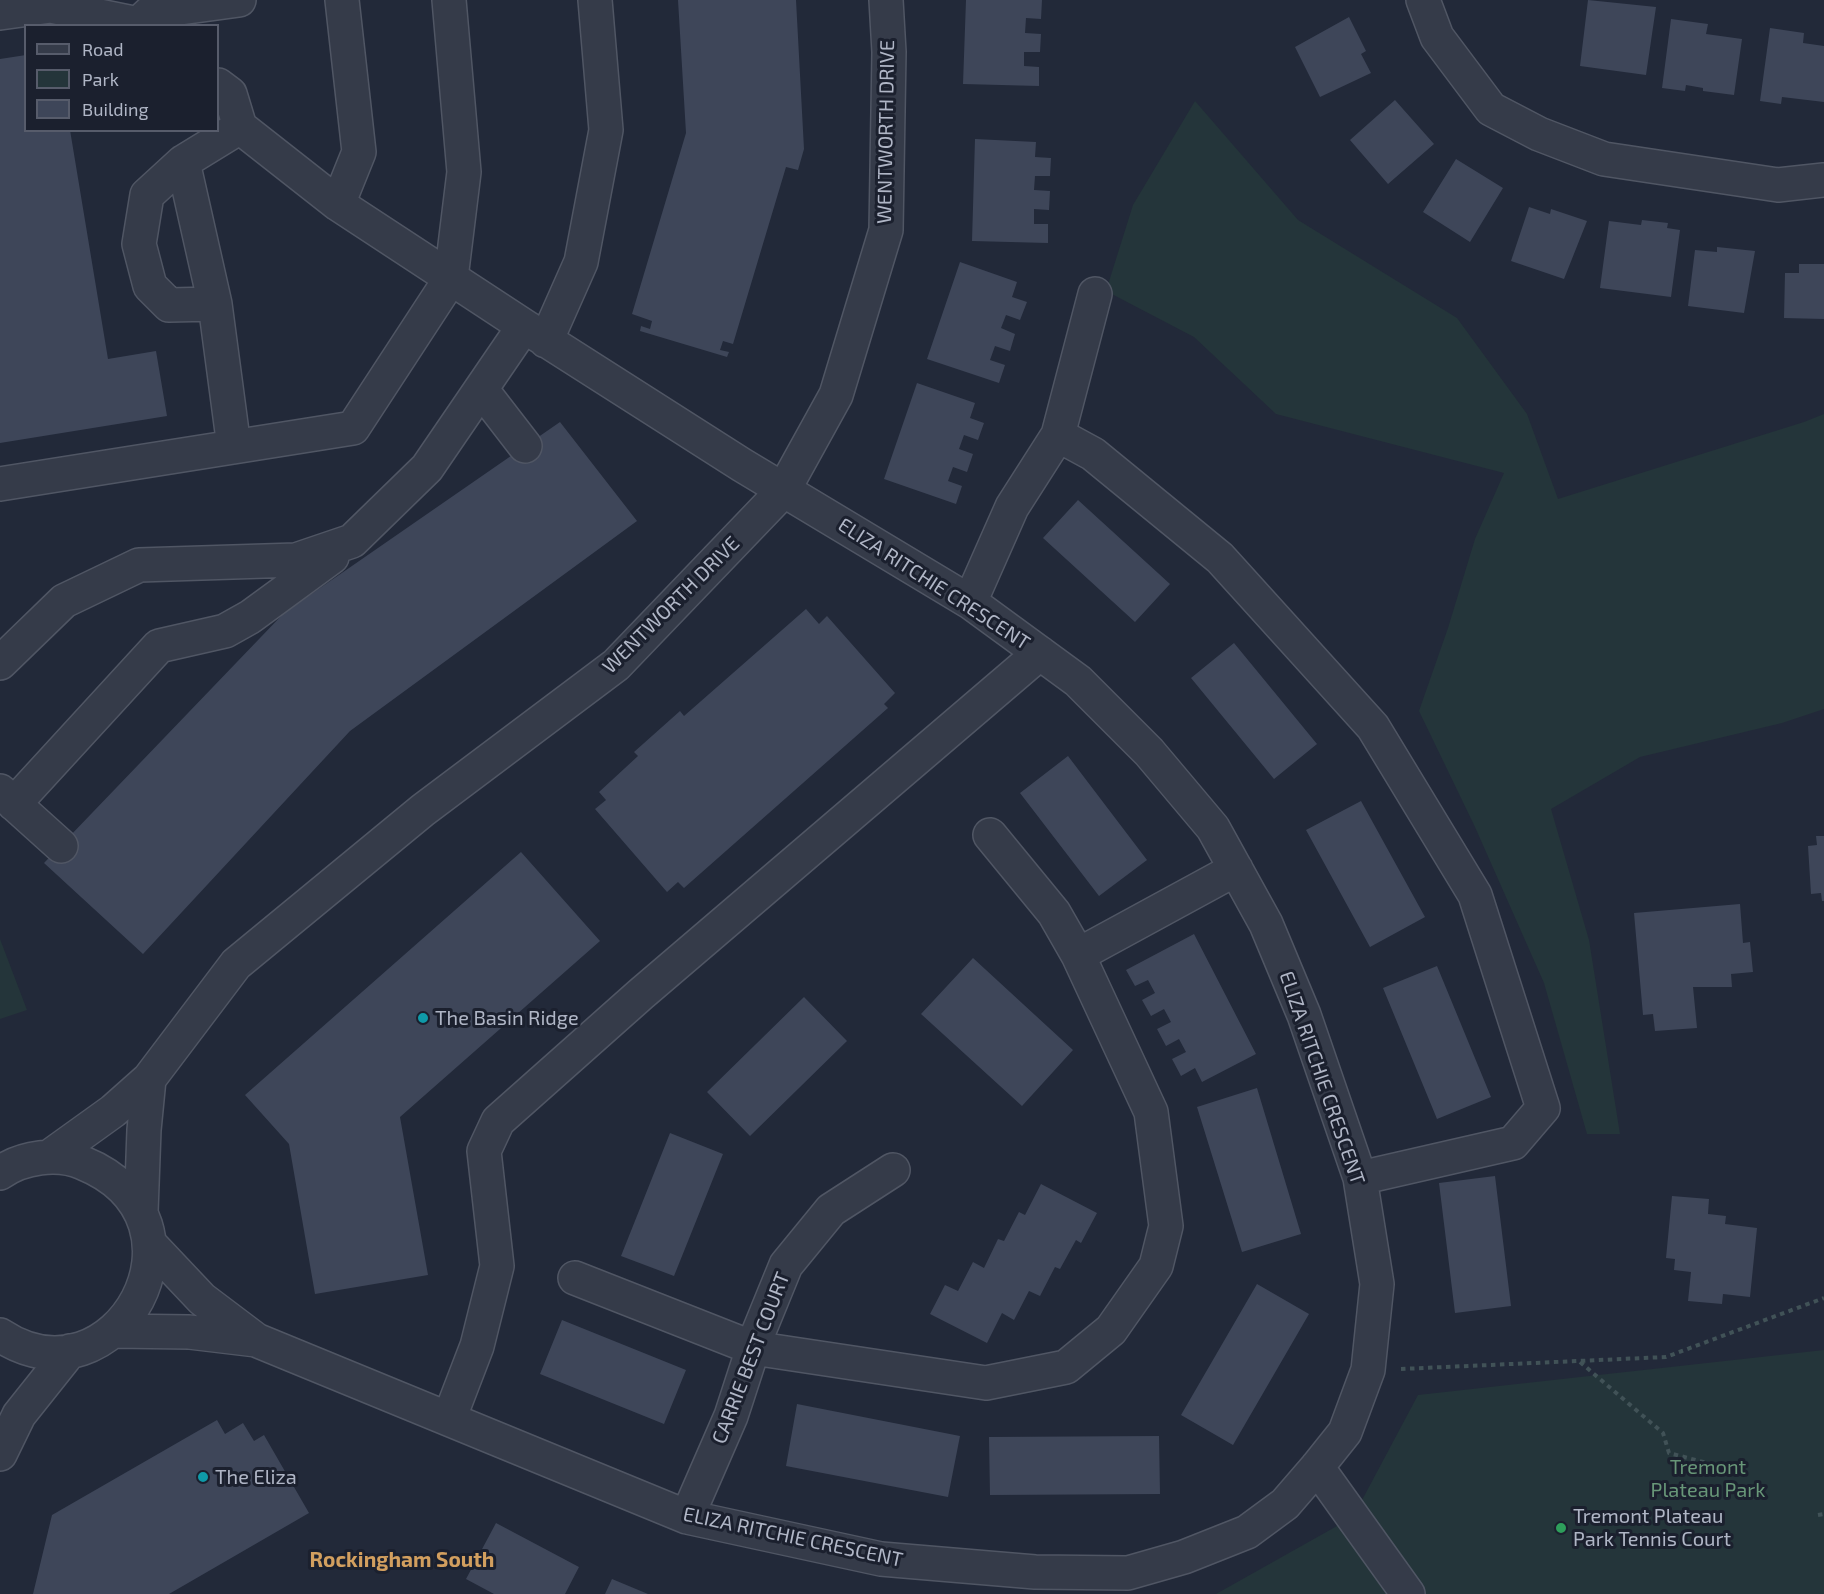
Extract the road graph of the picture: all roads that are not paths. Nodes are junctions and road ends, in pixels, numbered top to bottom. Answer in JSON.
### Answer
{"nodes":[{"id":1,"x":239,"y":0,"type":"edge"},
{"id":2,"x":342,"y":0,"type":"edge"},
{"id":3,"x":448,"y":0,"type":"edge"},
{"id":4,"x":596,"y":0,"type":"edge"},
{"id":5,"x":886,"y":0,"type":"edge"},
{"id":6,"x":1423,"y":0,"type":"edge"},
{"id":7,"x":51,"y":3,"type":"edge"},
{"id":8,"x":0,"y":13,"type":"edge"},
{"id":9,"x":134,"y":24,"type":"edge"},
{"id":10,"x":139,"y":24,"type":"edge"},
{"id":11,"x":219,"y":86,"type":"edge"},
{"id":12,"x":240,"y":127,"type":"junction"},
{"id":13,"x":183,"y":162,"type":"junction"},
{"id":14,"x":1824,"y":180,"type":"edge"},
{"id":15,"x":338,"y":204,"type":"junction"},
{"id":16,"x":451,"y":278,"type":"junction"},
{"id":17,"x":1095,"y":294,"type":"dead end"},
{"id":18,"x":216,"y":304,"type":"junction"},
{"id":19,"x":535,"y":333,"type":"junction"},
{"id":20,"x":482,"y":388,"type":"junction"},
{"id":21,"x":1058,"y":435,"type":"junction"},
{"id":22,"x":525,"y":446,"type":"dead end"},
{"id":23,"x":234,"y":447,"type":"junction"},
{"id":24,"x":0,"y":484,"type":"edge"},
{"id":25,"x":783,"y":491,"type":"junction"},
{"id":26,"x":352,"y":541,"type":"junction"},
{"id":27,"x":970,"y":602,"type":"junction"},
{"id":28,"x":1040,"y":653,"type":"junction"},
{"id":29,"x":0,"y":663,"type":"edge"},
{"id":30,"x":7,"y":797,"type":"edge"},
{"id":31,"x":990,"y":835,"type":"dead end"},
{"id":32,"x":61,"y":846,"type":"dead end"},
{"id":33,"x":1236,"y":869,"type":"junction"},
{"id":34,"x":1078,"y":955,"type":"junction"},
{"id":35,"x":150,"y":1079,"type":"junction"},
{"id":36,"x":49,"y":1157,"type":"junction"},
{"id":37,"x":893,"y":1170,"type":"dead end"},
{"id":38,"x":0,"y":1173,"type":"edge"},
{"id":39,"x":1360,"y":1178,"type":"junction"},
{"id":40,"x":141,"y":1212,"type":"junction"},
{"id":41,"x":150,"y":1244,"type":"junction"},
{"id":42,"x":575,"y":1278,"type":"dead end"},
{"id":43,"x":114,"y":1331,"type":"junction"},
{"id":44,"x":0,"y":1335,"type":"edge"},
{"id":45,"x":256,"y":1340,"type":"junction"},
{"id":46,"x":753,"y":1348,"type":"junction"},
{"id":47,"x":70,"y":1351,"type":"junction"},
{"id":48,"x":449,"y":1419,"type":"junction"},
{"id":49,"x":0,"y":1454,"type":"edge"},
{"id":50,"x":1317,"y":1467,"type":"junction"},
{"id":51,"x":687,"y":1517,"type":"junction"},
{"id":52,"x":1036,"y":1583,"type":"edge"},
{"id":53,"x":1408,"y":1594,"type":"edge"}],
"edges":[{"from":1,"to":10,"type":"street"},
{"from":2,"to":15,"type":"street"},
{"from":3,"to":16,"type":"street"},
{"from":4,"to":19,"type":"street"},
{"from":5,"to":25,"type":"street","name":"WENTWORTH DRIVE"},
{"from":6,"to":14,"type":"street"},
{"from":7,"to":8,"type":"street"},
{"from":7,"to":9,"type":"street"},
{"from":11,"to":12,"type":"street"},
{"from":12,"to":13,"type":"street"},
{"from":12,"to":15,"type":"street","name":"ELIZA RITCHIE CRESCENT"},
{"from":13,"to":18,"type":"street"},
{"from":13,"to":18,"type":"street"},
{"from":15,"to":16,"type":"street","name":"ELIZA RITCHIE CRESCENT"},
{"from":16,"to":19,"type":"street","name":"ELIZA RITCHIE CRESCENT"},
{"from":16,"to":23,"type":"street"},
{"from":17,"to":21,"type":"street"},
{"from":18,"to":23,"type":"street"},
{"from":19,"to":20,"type":"street"},
{"from":19,"to":25,"type":"street","name":"ELIZA RITCHIE CRESCENT"},
{"from":20,"to":22,"type":"street"},
{"from":20,"to":26,"type":"street"},
{"from":21,"to":27,"type":"street"},
{"from":21,"to":39,"type":"street"},
{"from":23,"to":24,"type":"street"},
{"from":25,"to":27,"type":"street","name":"ELIZA RITCHIE CRESCENT"},
{"from":25,"to":35,"type":"street","name":"WENTWORTH DRIVE"},
{"from":26,"to":29,"type":"street"},
{"from":26,"to":30,"type":"street"},
{"from":27,"to":28,"type":"street","name":"ELIZA RITCHIE CRESCENT"},
{"from":28,"to":33,"type":"street","name":"ELIZA RITCHIE CRESCENT"},
{"from":28,"to":48,"type":"street"},
{"from":30,"to":32,"type":"street"},
{"from":31,"to":34,"type":"street"},
{"from":33,"to":34,"type":"street"},
{"from":33,"to":39,"type":"street","name":"ELIZA RITCHIE CRESCENT"},
{"from":34,"to":46,"type":"street"},
{"from":35,"to":36,"type":"street","name":"WENTWORTH DRIVE"},
{"from":35,"to":40,"type":"street"},
{"from":36,"to":38,"type":"street"},
{"from":36,"to":40,"type":"street"},
{"from":37,"to":46,"type":"street","name":"CARRIE BEST COURT"},
{"from":39,"to":50,"type":"street","name":"ELIZA RITCHIE CRESCENT"},
{"from":40,"to":41,"type":"street"},
{"from":41,"to":43,"type":"street"},
{"from":41,"to":45,"type":"street","name":"ELIZA RITCHIE CRESCENT"},
{"from":42,"to":46,"type":"street"},
{"from":43,"to":45,"type":"street","name":"ELIZA RITCHIE CRESCENT"},
{"from":43,"to":47,"type":"street"},
{"from":44,"to":47,"type":"street"},
{"from":45,"to":48,"type":"street","name":"ELIZA RITCHIE CRESCENT"},
{"from":46,"to":51,"type":"street","name":"CARRIE BEST COURT"},
{"from":47,"to":49,"type":"street"},
{"from":48,"to":51,"type":"street","name":"ELIZA RITCHIE CRESCENT"},
{"from":50,"to":52,"type":"street","name":"ELIZA RITCHIE CRESCENT"},
{"from":50,"to":53,"type":"street"},
{"from":51,"to":52,"type":"street","name":"ELIZA RITCHIE CRESCENT"}]}
